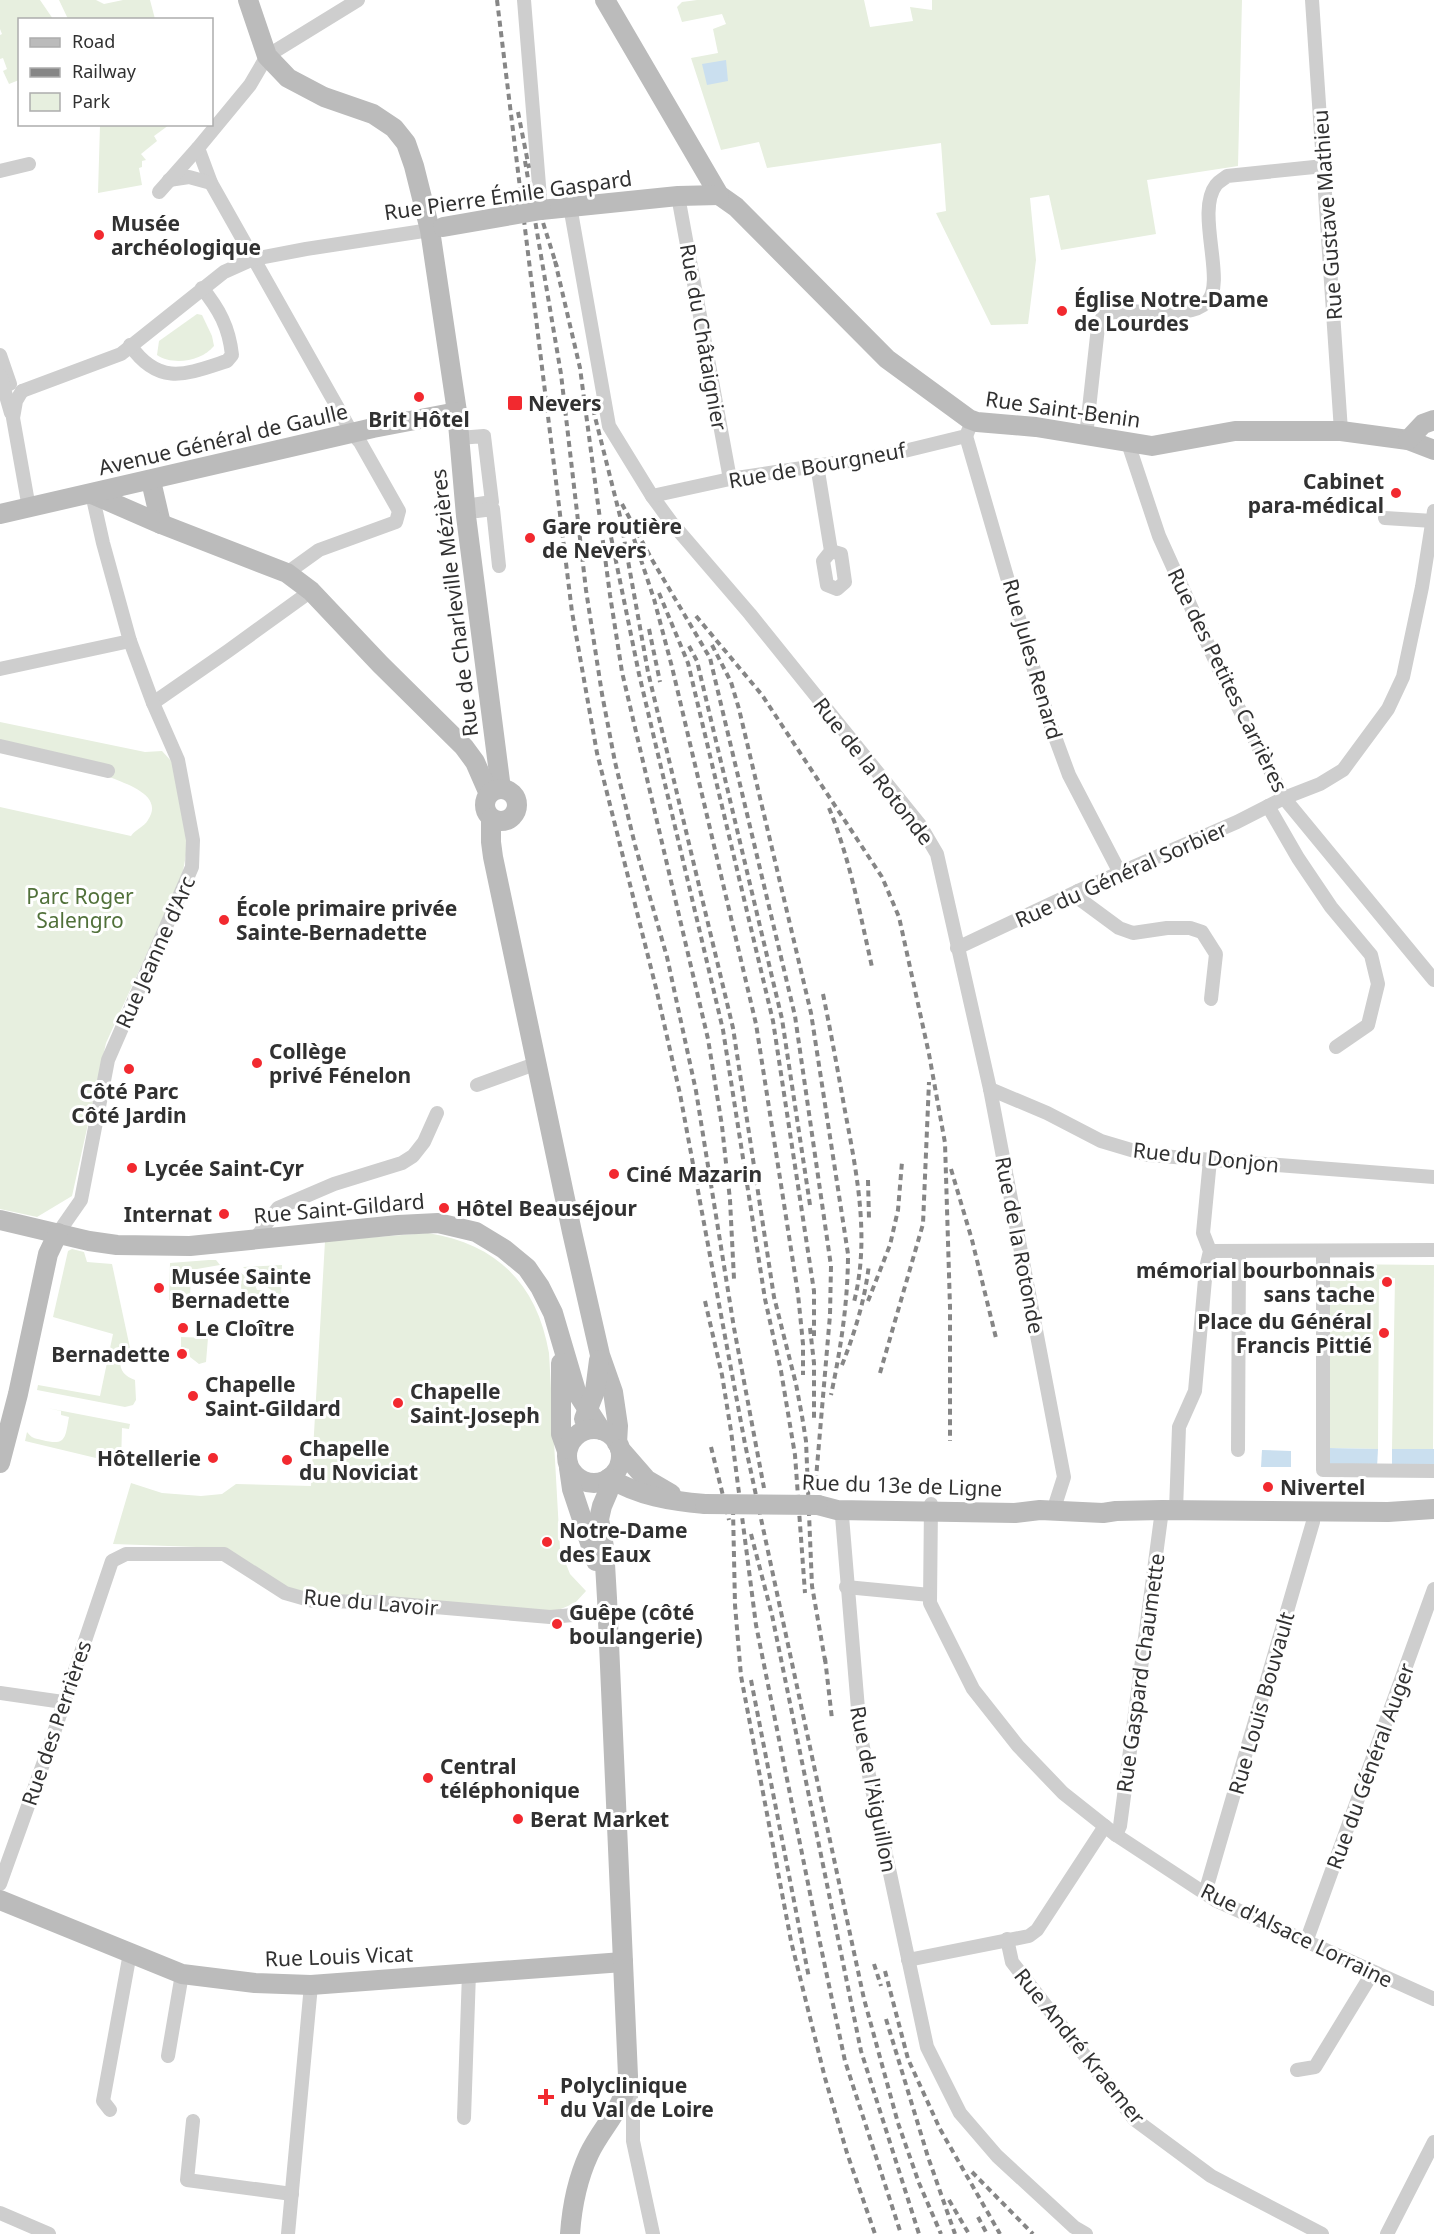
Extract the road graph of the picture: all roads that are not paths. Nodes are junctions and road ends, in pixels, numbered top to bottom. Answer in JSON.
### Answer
{"nodes":[{"id":1,"x":248,"y":0,"type":"edge"},
{"id":2,"x":358,"y":0,"type":"edge"},
{"id":3,"x":524,"y":0,"type":"edge"},
{"id":4,"x":605,"y":0,"type":"edge"},
{"id":5,"x":1312,"y":0,"type":"edge"},
{"id":6,"x":267,"y":56,"type":"junction"},
{"id":7,"x":198,"y":148,"type":"junction"},
{"id":8,"x":29,"y":164,"type":"dead end"},
{"id":9,"x":1324,"y":166,"type":"junction"},
{"id":10,"x":0,"y":171,"type":"edge"},
{"id":11,"x":169,"y":180,"type":"junction"},
{"id":12,"x":211,"y":183,"type":"junction"},
{"id":13,"x":159,"y":192,"type":"dead end"},
{"id":14,"x":719,"y":195,"type":"junction"},
{"id":15,"x":678,"y":196,"type":"junction"},
{"id":16,"x":570,"y":206,"type":"junction"},
{"id":17,"x":541,"y":210,"type":"junction"},
{"id":18,"x":434,"y":226,"type":"junction"},
{"id":19,"x":253,"y":259,"type":"junction"},
{"id":20,"x":202,"y":288,"type":"junction"},
{"id":21,"x":130,"y":345,"type":"junction"},
{"id":22,"x":0,"y":355,"type":"edge"},
{"id":23,"x":0,"y":375,"type":"edge"},
{"id":24,"x":22,"y":391,"type":"junction"},
{"id":25,"x":457,"y":412,"type":"junction"},
{"id":26,"x":13,"y":418,"type":"junction"},
{"id":27,"x":1434,"y":420,"type":"edge"},
{"id":28,"x":970,"y":428,"type":"junction"},
{"id":29,"x":1341,"y":430,"type":"junction"},
{"id":30,"x":352,"y":433,"type":"junction"},
{"id":31,"x":1086,"y":436,"type":"junction"},
{"id":32,"x":459,"y":438,"type":"junction"},
{"id":33,"x":1408,"y":440,"type":"junction"},
{"id":34,"x":1128,"y":443,"type":"junction"},
{"id":35,"x":1434,"y":450,"type":"edge"},
{"id":36,"x":817,"y":465,"type":"junction"},
{"id":37,"x":730,"y":479,"type":"junction"},
{"id":38,"x":151,"y":481,"type":"junction"},
{"id":39,"x":92,"y":494,"type":"junction"},
{"id":40,"x":652,"y":496,"type":"junction"},
{"id":41,"x":29,"y":508,"type":"junction"},
{"id":42,"x":466,"y":509,"type":"junction"},
{"id":43,"x":0,"y":514,"type":"edge"},
{"id":44,"x":1433,"y":516,"type":"edge"},
{"id":45,"x":1385,"y":518,"type":"dead end"},
{"id":46,"x":161,"y":524,"type":"junction"},
{"id":47,"x":831,"y":551,"type":"dead end"},
{"id":48,"x":499,"y":566,"type":"dead end"},
{"id":49,"x":287,"y":573,"type":"junction"},
{"id":50,"x":310,"y":591,"type":"junction"},
{"id":51,"x":130,"y":641,"type":"junction"},
{"id":52,"x":0,"y":669,"type":"edge"},
{"id":53,"x":153,"y":703,"type":"junction"},
{"id":54,"x":0,"y":746,"type":"edge"},
{"id":55,"x":108,"y":771,"type":"dead end"},
{"id":56,"x":495,"y":791,"type":"junction"},
{"id":57,"x":1284,"y":798,"type":"junction"},
{"id":58,"x":1268,"y":806,"type":"junction"},
{"id":59,"x":493,"y":825,"type":"junction"},
{"id":60,"x":1120,"y":873,"type":"junction"},
{"id":61,"x":1078,"y":891,"type":"junction"},
{"id":62,"x":957,"y":948,"type":"junction"},
{"id":63,"x":1434,"y":980,"type":"edge"},
{"id":64,"x":1211,"y":999,"type":"dead end"},
{"id":65,"x":1336,"y":1047,"type":"dead end"},
{"id":66,"x":535,"y":1064,"type":"junction"},
{"id":67,"x":477,"y":1085,"type":"dead end"},
{"id":68,"x":990,"y":1089,"type":"junction"},
{"id":69,"x":436,"y":1113,"type":"dead end"},
{"id":70,"x":1210,"y":1160,"type":"junction"},
{"id":71,"x":1434,"y":1177,"type":"edge"},
{"id":72,"x":0,"y":1220,"type":"edge"},
{"id":73,"x":58,"y":1233,"type":"junction"},
{"id":74,"x":255,"y":1239,"type":"junction"},
{"id":75,"x":1434,"y":1250,"type":"edge"},
{"id":76,"x":1209,"y":1251,"type":"junction"},
{"id":77,"x":1239,"y":1251,"type":"junction"},
{"id":78,"x":1323,"y":1251,"type":"junction"},
{"id":79,"x":561,"y":1346,"type":"junction"},
{"id":80,"x":600,"y":1355,"type":"junction"},
{"id":81,"x":588,"y":1409,"type":"junction"},
{"id":82,"x":602,"y":1430,"type":"junction"},
{"id":83,"x":619,"y":1446,"type":"junction"},
{"id":84,"x":1238,"y":1450,"type":"dead end"},
{"id":85,"x":571,"y":1451,"type":"junction"},
{"id":86,"x":0,"y":1463,"type":"edge"},
{"id":87,"x":1434,"y":1471,"type":"edge"},
{"id":88,"x":609,"y":1478,"type":"junction"},
{"id":89,"x":1056,"y":1502,"type":"junction"},
{"id":90,"x":695,"y":1503,"type":"junction"},
{"id":91,"x":828,"y":1507,"type":"junction"},
{"id":92,"x":959,"y":1508,"type":"junction"},
{"id":93,"x":1434,"y":1509,"type":"edge"},
{"id":94,"x":1169,"y":1510,"type":"junction"},
{"id":95,"x":1116,"y":1511,"type":"junction"},
{"id":96,"x":1314,"y":1511,"type":"junction"},
{"id":97,"x":931,"y":1514,"type":"junction"},
{"id":98,"x":112,"y":1561,"type":"joint"},
{"id":99,"x":846,"y":1587,"type":"junction"},
{"id":100,"x":1434,"y":1589,"type":"edge"},
{"id":101,"x":930,"y":1595,"type":"junction"},
{"id":102,"x":607,"y":1605,"type":"junction"},
{"id":103,"x":0,"y":1693,"type":"edge"},
{"id":104,"x":63,"y":1702,"type":"junction"},
{"id":105,"x":1111,"y":1830,"type":"junction"},
{"id":106,"x":0,"y":1884,"type":"edge"},
{"id":107,"x":1205,"y":1893,"type":"junction"},
{"id":108,"x":0,"y":1900,"type":"edge"},
{"id":109,"x":1007,"y":1939,"type":"junction"},
{"id":110,"x":1306,"y":1942,"type":"junction"},
{"id":111,"x":130,"y":1953,"type":"junction"},
{"id":112,"x":908,"y":1960,"type":"junction"},
{"id":113,"x":623,"y":1962,"type":"junction"},
{"id":114,"x":1373,"y":1972,"type":"junction"},
{"id":115,"x":469,"y":1973,"type":"junction"},
{"id":116,"x":182,"y":1974,"type":"junction"},
{"id":117,"x":311,"y":1985,"type":"junction"},
{"id":118,"x":1434,"y":1999,"type":"edge"},
{"id":119,"x":168,"y":2056,"type":"dead end"},
{"id":120,"x":1297,"y":2070,"type":"dead end"},
{"id":121,"x":628,"y":2076,"type":"junction"},
{"id":122,"x":110,"y":2110,"type":"dead end"},
{"id":123,"x":464,"y":2118,"type":"dead end"},
{"id":124,"x":193,"y":2121,"type":"dead end"},
{"id":125,"x":1434,"y":2142,"type":"edge"},
{"id":126,"x":292,"y":2194,"type":"junction"},
{"id":127,"x":0,"y":2213,"type":"edge"},
{"id":128,"x":49,"y":2234,"type":"edge"},
{"id":129,"x":288,"y":2234,"type":"edge"},
{"id":130,"x":570,"y":2234,"type":"edge"},
{"id":131,"x":653,"y":2234,"type":"edge"},
{"id":132,"x":1086,"y":2234,"type":"edge"},
{"id":133,"x":1322,"y":2234,"type":"edge"},
{"id":134,"x":1387,"y":2234,"type":"edge"}],
"edges":[{"from":1,"to":6,"type":"main road"},
{"from":2,"to":6,"type":"street"},
{"from":3,"to":17,"type":"street"},
{"from":4,"to":14,"type":"main road"},
{"from":5,"to":9,"type":"street","name":"Rue Gustave Mathieu"},
{"from":6,"to":7,"type":"street"},
{"from":6,"to":18,"type":"main road","name":"Rue de Charleville Mézières"},
{"from":7,"to":11,"type":"street"},
{"from":7,"to":12,"type":"street"},
{"from":8,"to":10,"type":"street"},
{"from":9,"to":29,"type":"street","name":"Rue Gustave Mathieu"},
{"from":9,"to":31,"type":"street"},
{"from":11,"to":12,"type":"street"},
{"from":11,"to":13,"type":"street"},
{"from":12,"to":19,"type":"street"},
{"from":14,"to":15,"type":"main road","name":"Rue Pierre Émile Gaspard"},
{"from":14,"to":28,"type":"main road","name":"Rue Saint-Benin"},
{"from":15,"to":16,"type":"main road","name":"Rue Pierre Émile Gaspard"},
{"from":15,"to":37,"type":"street","name":"Rue du Châtaignier"},
{"from":16,"to":17,"type":"main road","name":"Rue Pierre Émile Gaspard"},
{"from":16,"to":40,"type":"street","name":"Rue de la Rotonde"},
{"from":17,"to":18,"type":"main road","name":"Rue Pierre Émile Gaspard","bridge":true},
{"from":18,"to":19,"type":"street","name":"Rue Pierre Émile Gaspard"},
{"from":18,"to":25,"type":"main road","name":"Rue de Charleville Mézières"},
{"from":19,"to":20,"type":"street","name":"Rue Pierre Émile Gaspard"},
{"from":19,"to":30,"type":"street"},
{"from":20,"to":21,"type":"street","name":"Rue Pierre Émile Gaspard"},
{"from":20,"to":21,"type":"street"},
{"from":21,"to":24,"type":"street","name":"Rue Pierre Émile Gaspard"},
{"from":22,"to":24,"type":"street"},
{"from":23,"to":26,"type":"street"},
{"from":24,"to":26,"type":"street"},
{"from":25,"to":30,"type":"main road","name":"Avenue Général de Gaulle"},
{"from":25,"to":32,"type":"main road","name":"Rue de Charleville Mézières"},
{"from":26,"to":41,"type":"street"},
{"from":27,"to":33,"type":"main road"},
{"from":28,"to":31,"type":"main road","name":"Rue Saint-Benin"},
{"from":28,"to":36,"type":"street","name":"Rue de Bourgneuf"},
{"from":28,"to":60,"type":"street","name":"Rue Jules Renard"},
{"from":29,"to":33,"type":"main road","name":"Rue Saint-Benin"},
{"from":29,"to":34,"type":"main road","name":"Rue Saint-Benin"},
{"from":30,"to":38,"type":"main road","name":"Avenue Général de Gaulle"},
{"from":30,"to":49,"type":"street"},
{"from":31,"to":34,"type":"main road","name":"Rue Saint-Benin"},
{"from":32,"to":42,"type":"main road","name":"Rue de Charleville Mézières"},
{"from":32,"to":42,"type":"street"},
{"from":33,"to":35,"type":"main road","name":"Rue Saint-Benin"},
{"from":34,"to":57,"type":"street","name":"Rue des Petites Carrières"},
{"from":36,"to":37,"type":"street","name":"Rue de Bourgneuf"},
{"from":36,"to":47,"type":"street"},
{"from":37,"to":40,"type":"street","name":"Rue de Bourgneuf"},
{"from":38,"to":39,"type":"main road","name":"Avenue Général de Gaulle"},
{"from":38,"to":46,"type":"main road"},
{"from":39,"to":41,"type":"main road","name":"Avenue Général de Gaulle"},
{"from":39,"to":46,"type":"main road"},
{"from":39,"to":51,"type":"street","name":"Rue Jeanne d'Arc"},
{"from":40,"to":62,"type":"street","name":"Rue de la Rotonde"},
{"from":41,"to":43,"type":"main road","name":"Avenue Général de Gaulle"},
{"from":42,"to":48,"type":"street"},
{"from":42,"to":56,"type":"main road","name":"Rue de Charleville Mézières"},
{"from":44,"to":45,"type":"street"},
{"from":44,"to":57,"type":"street","name":"Rue du Général Sorbier"},
{"from":46,"to":49,"type":"main road"},
{"from":49,"to":50,"type":"main road"},
{"from":50,"to":53,"type":"street"},
{"from":50,"to":56,"type":"main road"},
{"from":51,"to":52,"type":"street"},
{"from":51,"to":53,"type":"street","name":"Rue Jeanne d'Arc"},
{"from":53,"to":73,"type":"street","name":"Rue Jeanne d'Arc"},
{"from":54,"to":55,"type":"street"},
{"from":56,"to":59,"type":"main road"},
{"from":56,"to":59,"type":"main road"},
{"from":57,"to":58,"type":"street","name":"Rue du Général Sorbier"},
{"from":57,"to":63,"type":"street","name":"Rue des Petites Carrières"},
{"from":58,"to":60,"type":"street","name":"Rue du Général Sorbier"},
{"from":58,"to":65,"type":"street"},
{"from":59,"to":66,"type":"main road"},
{"from":60,"to":61,"type":"street","name":"Rue du Général Sorbier"},
{"from":61,"to":62,"type":"street","name":"Rue du Général Sorbier"},
{"from":61,"to":64,"type":"street"},
{"from":62,"to":68,"type":"street","name":"Rue de la Rotonde"},
{"from":66,"to":67,"type":"street"},
{"from":66,"to":80,"type":"main road"},
{"from":68,"to":70,"type":"street","name":"Rue du Donjon"},
{"from":68,"to":89,"type":"street","name":"Rue de la Rotonde"},
{"from":69,"to":74,"type":"street"},
{"from":70,"to":71,"type":"street","name":"Rue du Donjon"},
{"from":70,"to":76,"type":"street","name":"Rue Gaspard Chaumette"},
{"from":72,"to":73,"type":"main road","name":"Rue Saint-Gildard"},
{"from":73,"to":74,"type":"main road","name":"Rue Saint-Gildard"},
{"from":73,"to":86,"type":"main road"},
{"from":74,"to":79,"type":"main road","name":"Rue Saint-Gildard"},
{"from":75,"to":78,"type":"street"},
{"from":76,"to":77,"type":"street"},
{"from":76,"to":94,"type":"street","name":"Rue Gaspard Chaumette"},
{"from":77,"to":78,"type":"street"},
{"from":77,"to":84,"type":"street"},
{"from":78,"to":87,"type":"street"},
{"from":79,"to":81,"type":"main road","name":"Rue Saint-Gildard"},
{"from":79,"to":85,"type":"main road","name":"Rue Saint-Gildard"},
{"from":80,"to":81,"type":"main road"},
{"from":80,"to":83,"type":"main road"},
{"from":81,"to":82,"type":"main road","name":"Rue Saint-Gildard"},
{"from":81,"to":85,"type":"main road"},
{"from":82,"to":83,"type":"main road"},
{"from":82,"to":85,"type":"main road"},
{"from":83,"to":88,"type":"main road"},
{"from":83,"to":90,"type":"main road","name":"Rue du 13e de Ligne"},
{"from":85,"to":88,"type":"main road"},
{"from":85,"to":102,"type":"main road","name":"Rue Saint-Gildard"},
{"from":88,"to":90,"type":"main road","name":"Rue du 13e de Ligne"},
{"from":88,"to":102,"type":"main road"},
{"from":89,"to":92,"type":"main road","name":"Rue du 13e de Ligne"},
{"from":89,"to":95,"type":"main road","name":"Rue du 13e de Ligne"},
{"from":90,"to":91,"type":"main road","name":"Rue du 13e de Ligne","bridge":true},
{"from":91,"to":97,"type":"main road","name":"Rue du 13e de Ligne"},
{"from":91,"to":99,"type":"street","name":"Rue de l'Aiguillon"},
{"from":92,"to":95,"type":"main road","name":"Rue du 13e de Ligne"},
{"from":92,"to":97,"type":"main road","name":"Rue du 13e de Ligne"},
{"from":93,"to":96,"type":"main road","name":"Rue du 13e de Ligne"},
{"from":94,"to":95,"type":"main road","name":"Rue du 13e de Ligne"},
{"from":94,"to":96,"type":"main road","name":"Rue du 13e de Ligne"},
{"from":94,"to":105,"type":"street","name":"Rue Gaspard Chaumette"},
{"from":96,"to":107,"type":"street","name":"Rue Louis Bouvault"},
{"from":97,"to":101,"type":"street","name":"Rue d'Alsace Lorraine"},
{"from":98,"to":102,"type":"street","name":"Rue du Lavoir"},
{"from":98,"to":104,"type":"street","name":"Rue des Perrières"},
{"from":99,"to":101,"type":"street"},
{"from":99,"to":112,"type":"street","name":"Rue de l'Aiguillon"},
{"from":100,"to":110,"type":"street","name":"Rue du Général Auger"},
{"from":101,"to":105,"type":"street","name":"Rue d'Alsace Lorraine"},
{"from":102,"to":113,"type":"main road"},
{"from":103,"to":104,"type":"street"},
{"from":104,"to":106,"type":"street","name":"Rue des Perrières"},
{"from":105,"to":107,"type":"street","name":"Rue d'Alsace Lorraine"},
{"from":105,"to":109,"type":"street","name":"Rue Gaspard Chaumette"},
{"from":107,"to":110,"type":"street","name":"Rue d'Alsace Lorraine"},
{"from":108,"to":111,"type":"main road","name":"Rue Louis Vicat"},
{"from":109,"to":112,"type":"street","name":"Rue Gaspard Chaumette"},
{"from":109,"to":133,"type":"street","name":"Rue André Kraemer"},
{"from":110,"to":114,"type":"street","name":"Rue d'Alsace Lorraine"},
{"from":111,"to":116,"type":"main road","name":"Rue Louis Vicat"},
{"from":111,"to":122,"type":"street"},
{"from":112,"to":132,"type":"street","name":"Rue de l'Aiguillon"},
{"from":113,"to":115,"type":"main road","name":"Rue Louis Vicat"},
{"from":113,"to":121,"type":"main road"},
{"from":114,"to":118,"type":"street","name":"Rue d'Alsace Lorraine"},
{"from":114,"to":120,"type":"street"},
{"from":115,"to":117,"type":"main road","name":"Rue Louis Vicat"},
{"from":115,"to":123,"type":"street"},
{"from":116,"to":117,"type":"main road","name":"Rue Louis Vicat"},
{"from":116,"to":119,"type":"street"},
{"from":117,"to":126,"type":"street"},
{"from":121,"to":130,"type":"main road"},
{"from":121,"to":131,"type":"street"},
{"from":124,"to":126,"type":"street"},
{"from":125,"to":134,"type":"street"},
{"from":126,"to":129,"type":"street"},
{"from":127,"to":128,"type":"street"}]}
